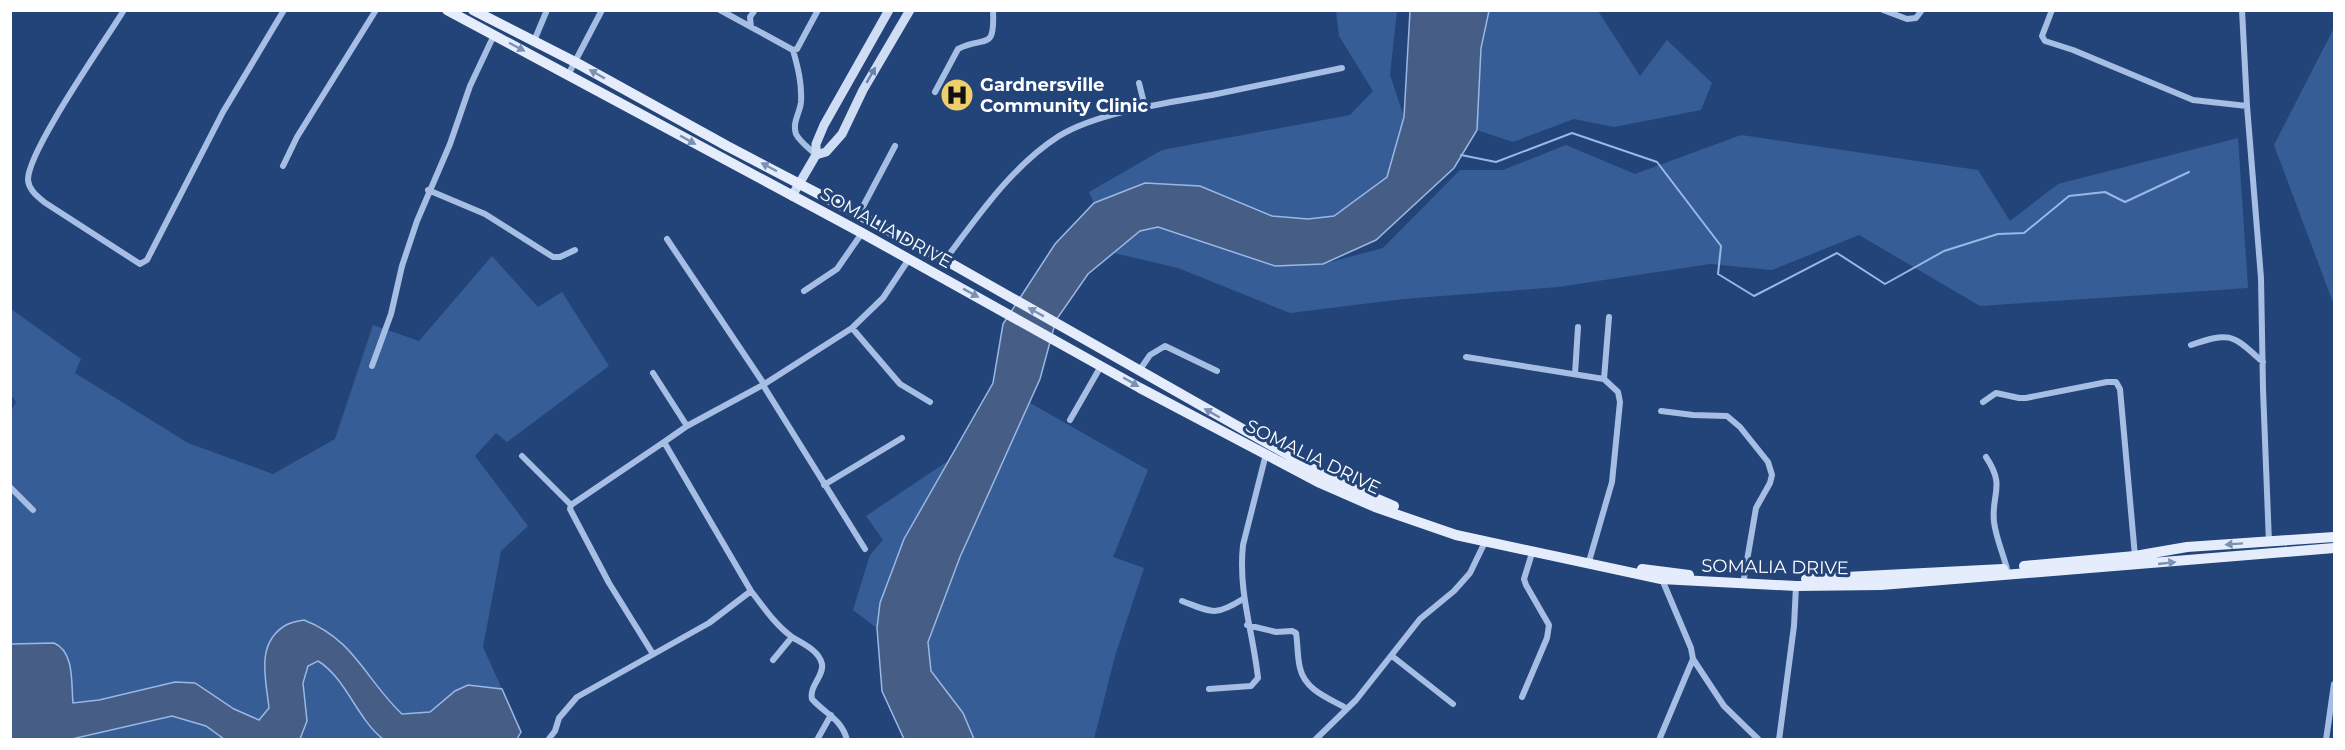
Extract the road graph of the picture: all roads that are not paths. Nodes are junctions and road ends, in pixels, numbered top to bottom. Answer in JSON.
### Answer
{"nodes":[{"id":1,"x":124,"y":10,"type":"edge"},
{"id":2,"x":284,"y":10,"type":"edge"},
{"id":3,"x":376,"y":10,"type":"edge"},
{"id":4,"x":447,"y":10,"type":"edge"},
{"id":5,"x":472,"y":10,"type":"edge"},
{"id":6,"x":547,"y":10,"type":"edge"},
{"id":7,"x":602,"y":10,"type":"edge"},
{"id":8,"x":720,"y":10,"type":"edge"},
{"id":9,"x":755,"y":10,"type":"edge"},
{"id":10,"x":818,"y":10,"type":"edge"},
{"id":11,"x":889,"y":10,"type":"edge"},
{"id":12,"x":993,"y":10,"type":"edge"},
{"id":13,"x":1883,"y":10,"type":"edge"},
{"id":14,"x":1922,"y":10,"type":"edge"},
{"id":15,"x":2052,"y":10,"type":"edge"},
{"id":16,"x":2242,"y":10,"type":"edge"},
{"id":17,"x":904,"y":12,"type":"edge"},
{"id":18,"x":751,"y":28,"type":"junction"},
{"id":19,"x":494,"y":35,"type":"junction"},
{"id":20,"x":534,"y":41,"type":"junction"},
{"id":21,"x":793,"y":50,"type":"junction"},
{"id":22,"x":575,"y":62,"type":"junction"},
{"id":23,"x":1342,"y":68,"type":"dead end"},
{"id":24,"x":568,"y":75,"type":"junction"},
{"id":25,"x":1139,"y":83,"type":"dead end"},
{"id":26,"x":843,"y":90,"type":"junction"},
{"id":27,"x":935,"y":92,"type":"dead end"},
{"id":28,"x":858,"y":99,"type":"junction"},
{"id":29,"x":2247,"y":106,"type":"junction"},
{"id":30,"x":1145,"y":107,"type":"junction"},
{"id":31,"x":895,"y":146,"type":"dead end"},
{"id":32,"x":816,"y":155,"type":"junction"},
{"id":33,"x":283,"y":166,"type":"dead end"},
{"id":34,"x":799,"y":183,"type":"junction"},
{"id":35,"x":428,"y":190,"type":"junction"},
{"id":36,"x":792,"y":196,"type":"junction"},
{"id":37,"x":859,"y":214,"type":"junction"},
{"id":38,"x":862,"y":233,"type":"junction"},
{"id":39,"x":667,"y":239,"type":"dead end"},
{"id":40,"x":574,"y":250,"type":"dead end"},
{"id":41,"x":909,"y":259,"type":"junction"},
{"id":42,"x":945,"y":260,"type":"junction"},
{"id":43,"x":804,"y":291,"type":"dead end"},
{"id":44,"x":1609,"y":316,"type":"dead end"},
{"id":45,"x":1578,"y":327,"type":"dead end"},
{"id":46,"x":852,"y":328,"type":"junction"},
{"id":47,"x":2191,"y":345,"type":"dead end"},
{"id":48,"x":1466,"y":357,"type":"dead end"},
{"id":49,"x":2263,"y":362,"type":"junction"},
{"id":50,"x":372,"y":366,"type":"dead end"},
{"id":51,"x":1101,"y":366,"type":"junction"},
{"id":52,"x":1139,"y":371,"type":"junction"},
{"id":53,"x":1217,"y":371,"type":"dead end"},
{"id":54,"x":653,"y":373,"type":"dead end"},
{"id":55,"x":1575,"y":374,"type":"junction"},
{"id":56,"x":1604,"y":379,"type":"junction"},
{"id":57,"x":763,"y":385,"type":"junction"},
{"id":58,"x":930,"y":402,"type":"dead end"},
{"id":59,"x":1983,"y":402,"type":"dead end"},
{"id":60,"x":1661,"y":411,"type":"dead end"},
{"id":61,"x":1070,"y":420,"type":"dead end"},
{"id":62,"x":687,"y":426,"type":"junction"},
{"id":63,"x":902,"y":438,"type":"dead end"},
{"id":64,"x":664,"y":442,"type":"junction"},
{"id":65,"x":1266,"y":454,"type":"junction"},
{"id":66,"x":522,"y":456,"type":"dead end"},
{"id":67,"x":1986,"y":458,"type":"dead end"},
{"id":68,"x":824,"y":485,"type":"junction"},
{"id":69,"x":10,"y":487,"type":"edge"},
{"id":70,"x":572,"y":505,"type":"junction"},
{"id":71,"x":33,"y":510,"type":"dead end"},
{"id":72,"x":2334,"y":537,"type":"edge"},
{"id":73,"x":1485,"y":542,"type":"junction"},
{"id":74,"x":2270,"y":547,"type":"junction"},
{"id":75,"x":2334,"y":548,"type":"edge"},
{"id":76,"x":865,"y":549,"type":"dead end"},
{"id":77,"x":1532,"y":553,"type":"junction"},
{"id":78,"x":2134,"y":556,"type":"junction"},
{"id":79,"x":1590,"y":558,"type":"junction"},
{"id":80,"x":2007,"y":568,"type":"junction"},
{"id":81,"x":1661,"y":575,"type":"junction"},
{"id":82,"x":1744,"y":578,"type":"junction"},
{"id":83,"x":1796,"y":586,"type":"junction"},
{"id":84,"x":751,"y":591,"type":"junction"},
{"id":85,"x":1243,"y":599,"type":"junction"},
{"id":86,"x":1182,"y":602,"type":"dead end"},
{"id":87,"x":1247,"y":625,"type":"junction"},
{"id":88,"x":792,"y":637,"type":"junction"},
{"id":89,"x":653,"y":654,"type":"junction"},
{"id":90,"x":1392,"y":656,"type":"junction"},
{"id":91,"x":1693,"y":659,"type":"junction"},
{"id":92,"x":773,"y":660,"type":"dead end"},
{"id":93,"x":2334,"y":684,"type":"edge"},
{"id":94,"x":1209,"y":689,"type":"dead end"},
{"id":95,"x":1522,"y":697,"type":"dead end"},
{"id":96,"x":1453,"y":704,"type":"dead end"},
{"id":97,"x":1346,"y":708,"type":"junction"},
{"id":98,"x":831,"y":715,"type":"junction"},
{"id":99,"x":548,"y":740,"type":"edge"},
{"id":100,"x":817,"y":740,"type":"edge"},
{"id":101,"x":847,"y":740,"type":"edge"},
{"id":102,"x":1315,"y":740,"type":"edge"},
{"id":103,"x":1659,"y":740,"type":"edge"},
{"id":104,"x":1759,"y":740,"type":"edge"},
{"id":105,"x":1779,"y":740,"type":"edge"},
{"id":106,"x":2326,"y":740,"type":"edge"}],
"edges":[{"from":1,"to":2,"type":"street"},
{"from":3,"to":33,"type":"street"},
{"from":4,"to":19,"type":"main road","name":"SOMALIA DRIVE"},
{"from":5,"to":20,"type":"main road","name":"SOMALIA DRIVE"},
{"from":6,"to":20,"type":"street"},
{"from":7,"to":22,"type":"street"},
{"from":8,"to":18,"type":"street"},
{"from":9,"to":18,"type":"street"},
{"from":10,"to":21,"type":"street"},
{"from":11,"to":26,"type":"street"},
{"from":12,"to":27,"type":"street"},
{"from":13,"to":14,"type":"street"},
{"from":15,"to":29,"type":"street"},
{"from":16,"to":29,"type":"street"},
{"from":28,"to":17,"type":"street","one_way":true},
{"from":18,"to":21,"type":"street"},
{"from":19,"to":24,"type":"main road","name":"SOMALIA DRIVE","one_way":true},
{"from":19,"to":35,"type":"street"},
{"from":20,"to":22,"type":"main road","name":"SOMALIA DRIVE"},
{"from":21,"to":32,"type":"street"},
{"from":22,"to":24,"type":"street"},
{"from":34,"to":22,"type":"main road","name":"SOMALIA DRIVE","one_way":true},
{"from":23,"to":30,"type":"street"},
{"from":24,"to":36,"type":"main road","name":"SOMALIA DRIVE","one_way":true},
{"from":25,"to":30,"type":"street"},
{"from":26,"to":28,"type":"street"},
{"from":26,"to":32,"type":"street"},
{"from":28,"to":32,"type":"street"},
{"from":29,"to":49,"type":"street"},
{"from":30,"to":42,"type":"street"},
{"from":31,"to":37,"type":"street"},
{"from":32,"to":34,"type":"street"},
{"from":34,"to":36,"type":"street"},
{"from":34,"to":37,"type":"main road","name":"SOMALIA DRIVE"},
{"from":35,"to":40,"type":"street"},
{"from":35,"to":50,"type":"street"},
{"from":36,"to":38,"type":"main road","name":"SOMALIA DRIVE"},
{"from":37,"to":42,"type":"main road","name":"SOMALIA DRIVE"},
{"from":38,"to":41,"type":"main road","name":"SOMALIA DRIVE"},
{"from":38,"to":43,"type":"street"},
{"from":39,"to":57,"type":"street"},
{"from":41,"to":46,"type":"street"},
{"from":41,"to":51,"type":"main road","name":"SOMALIA DRIVE","one_way":true},
{"from":52,"to":42,"type":"main road","name":"SOMALIA DRIVE","one_way":true},
{"from":44,"to":56,"type":"street"},
{"from":45,"to":55,"type":"street"},
{"from":46,"to":57,"type":"street"},
{"from":46,"to":58,"type":"street"},
{"from":47,"to":49,"type":"street"},
{"from":48,"to":55,"type":"street"},
{"from":49,"to":74,"type":"street"},
{"from":51,"to":61,"type":"street"},
{"from":51,"to":65,"type":"main road","name":"SOMALIA DRIVE","one_way":true},
{"from":52,"to":53,"type":"street"},
{"from":79,"to":52,"type":"main road","name":"SOMALIA DRIVE","one_way":true},
{"from":54,"to":62,"type":"street"},
{"from":55,"to":56,"type":"street"},
{"from":56,"to":79,"type":"street"},
{"from":57,"to":62,"type":"street"},
{"from":57,"to":68,"type":"street"},
{"from":59,"to":78,"type":"street"},
{"from":60,"to":82,"type":"street"},
{"from":62,"to":64,"type":"street"},
{"from":63,"to":68,"type":"street"},
{"from":64,"to":70,"type":"street"},
{"from":64,"to":84,"type":"street"},
{"from":65,"to":73,"type":"main road","name":"SOMALIA DRIVE"},
{"from":65,"to":85,"type":"street"},
{"from":66,"to":70,"type":"street"},
{"from":67,"to":80,"type":"street"},
{"from":68,"to":76,"type":"street"},
{"from":69,"to":71,"type":"street"},
{"from":70,"to":89,"type":"street"},
{"from":72,"to":74,"type":"main road","name":"SOMALIA DRIVE"},
{"from":73,"to":77,"type":"main road","name":"SOMALIA DRIVE"},
{"from":73,"to":90,"type":"street"},
{"from":74,"to":75,"type":"main road","name":"SOMALIA DRIVE"},
{"from":74,"to":78,"type":"main road","name":"SOMALIA DRIVE","one_way":true},
{"from":83,"to":74,"type":"main road","name":"SOMALIA DRIVE","one_way":true},
{"from":77,"to":81,"type":"main road","name":"SOMALIA DRIVE"},
{"from":77,"to":95,"type":"street"},
{"from":78,"to":80,"type":"main road","name":"SOMALIA DRIVE"},
{"from":79,"to":81,"type":"main road","name":"SOMALIA DRIVE"},
{"from":80,"to":82,"type":"main road","name":"SOMALIA DRIVE"},
{"from":81,"to":82,"type":"main road","name":"SOMALIA DRIVE"},
{"from":81,"to":83,"type":"main road","name":"SOMALIA DRIVE"},
{"from":81,"to":91,"type":"street"},
{"from":83,"to":105,"type":"street"},
{"from":84,"to":88,"type":"street"},
{"from":84,"to":89,"type":"street"},
{"from":85,"to":86,"type":"street"},
{"from":85,"to":87,"type":"street"},
{"from":87,"to":94,"type":"street"},
{"from":87,"to":97,"type":"street"},
{"from":88,"to":92,"type":"street"},
{"from":88,"to":98,"type":"street"},
{"from":89,"to":99,"type":"street"},
{"from":90,"to":96,"type":"street"},
{"from":90,"to":97,"type":"street"},
{"from":91,"to":103,"type":"street"},
{"from":91,"to":104,"type":"street"},
{"from":93,"to":106,"type":"street"},
{"from":97,"to":102,"type":"street"},
{"from":98,"to":100,"type":"street"},
{"from":98,"to":101,"type":"street"}]}
